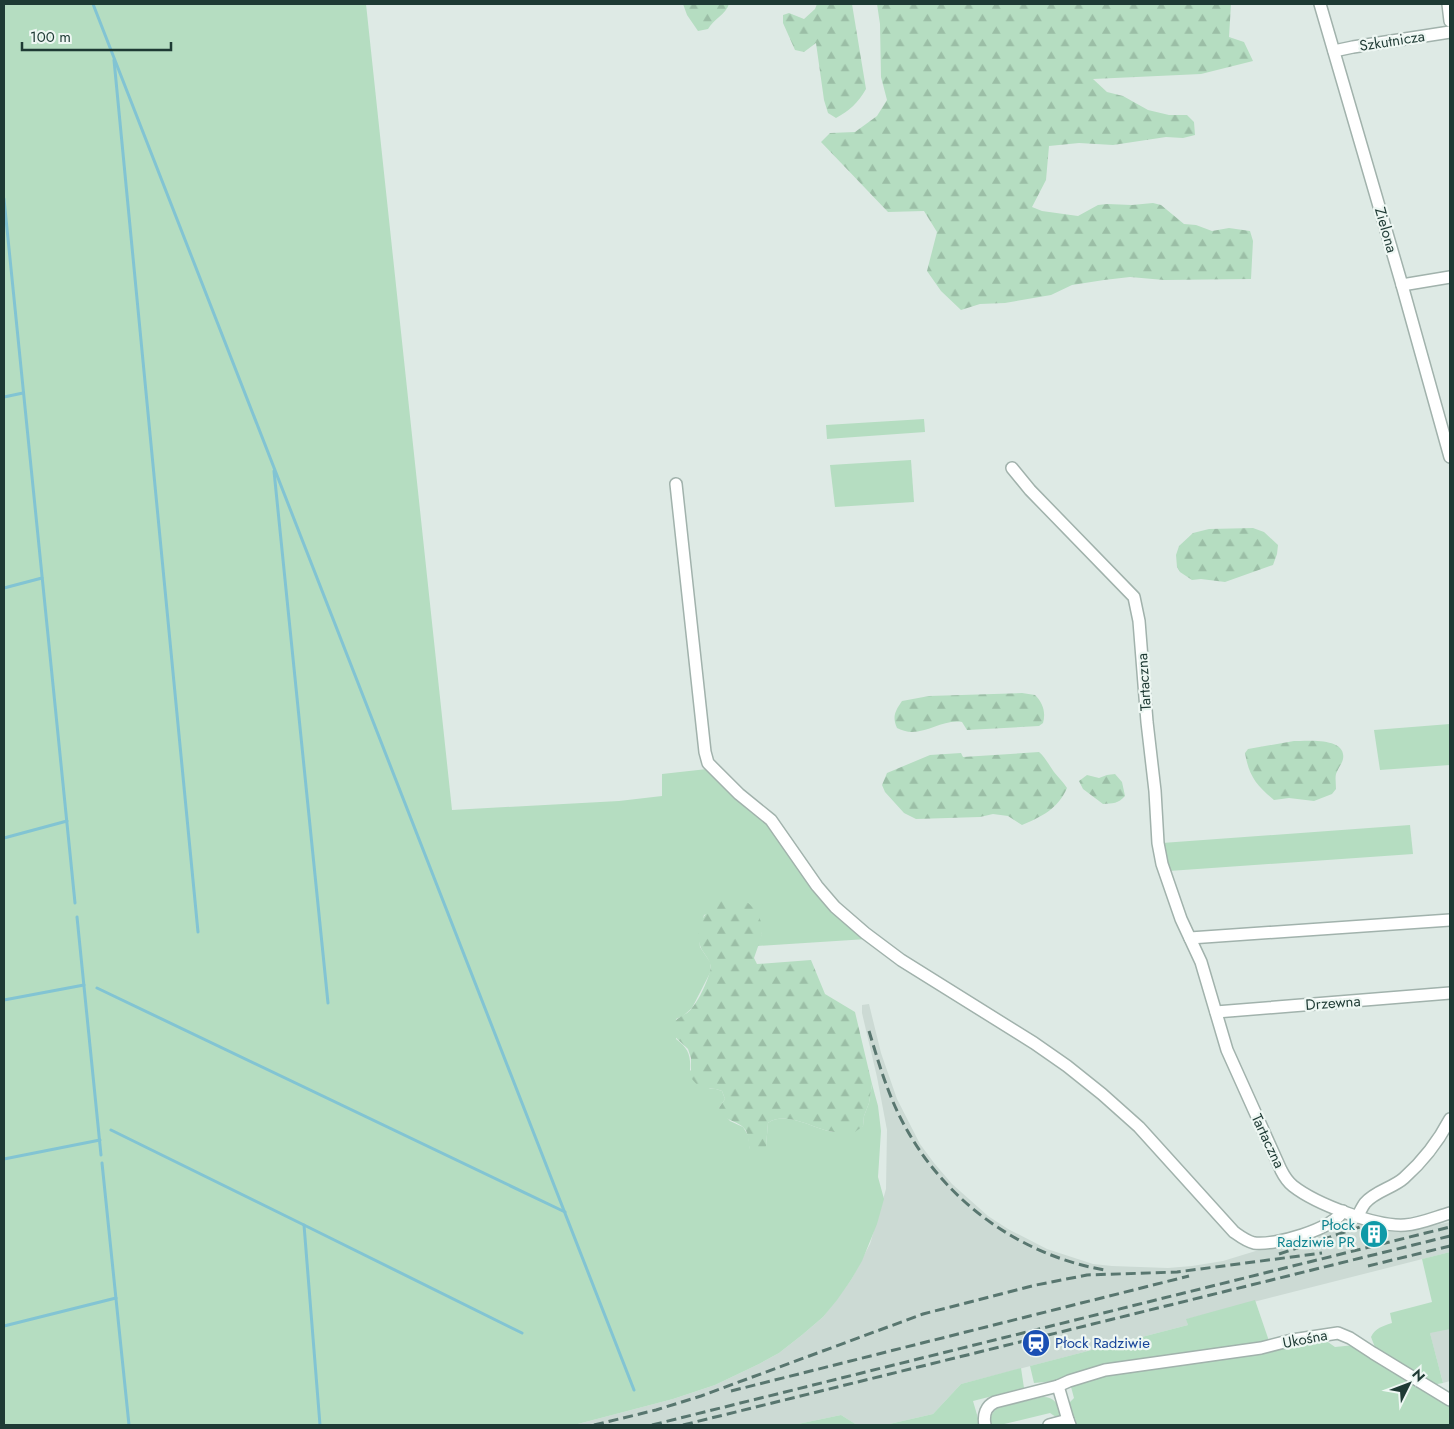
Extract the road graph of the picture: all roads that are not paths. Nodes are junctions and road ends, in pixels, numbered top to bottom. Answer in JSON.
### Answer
{"nodes":[{"id":1,"x":1320,"y":4,"type":"edge"},
{"id":2,"x":1448,"y":4,"type":"edge"},
{"id":3,"x":1450,"y":21,"type":"edge"},
{"id":4,"x":1450,"y":32,"type":"edge"},
{"id":5,"x":1334,"y":51,"type":"junction"},
{"id":6,"x":1450,"y":277,"type":"edge"},
{"id":7,"x":1402,"y":285,"type":"junction"},
{"id":8,"x":1450,"y":457,"type":"edge"},
{"id":9,"x":1012,"y":468,"type":"dead end"},
{"id":10,"x":676,"y":484,"type":"dead end"},
{"id":11,"x":1450,"y":920,"type":"edge"},
{"id":12,"x":1190,"y":938,"type":"junction"},
{"id":13,"x":1450,"y":993,"type":"edge"},
{"id":14,"x":1216,"y":1012,"type":"junction"},
{"id":15,"x":1450,"y":1119,"type":"edge"},
{"id":16,"x":1343,"y":1211,"type":"junction"},
{"id":17,"x":1450,"y":1213,"type":"edge"},
{"id":18,"x":1357,"y":1216,"type":"junction"},
{"id":19,"x":1058,"y":1386,"type":"junction"},
{"id":20,"x":1450,"y":1400,"type":"edge"},
{"id":21,"x":1069,"y":1422,"type":"edge"},
{"id":22,"x":986,"y":1425,"type":"edge"},
{"id":23,"x":1049,"y":1425,"type":"edge"}],
"edges":[{"from":1,"to":5,"type":"street","name":"Zielona"},
{"from":2,"to":3,"type":"street"},
{"from":4,"to":5,"type":"street","name":"Szkutnicza"},
{"from":5,"to":7,"type":"street","name":"Zielona"},
{"from":6,"to":7,"type":"street"},
{"from":7,"to":8,"type":"street","name":"Zielona"},
{"from":9,"to":12,"type":"street","name":"Tartaczna"},
{"from":10,"to":16,"type":"street"},
{"from":11,"to":12,"type":"street"},
{"from":12,"to":14,"type":"street","name":"Tartaczna"},
{"from":13,"to":14,"type":"street","name":"Drzewna"},
{"from":14,"to":16,"type":"street","name":"Tartaczna"},
{"from":15,"to":18,"type":"street"},
{"from":16,"to":18,"type":"street","name":"Tartaczna"},
{"from":17,"to":18,"type":"street","name":"Tartaczna"},
{"from":19,"to":20,"type":"street","name":"Ukośna"},
{"from":19,"to":21,"type":"street"},
{"from":19,"to":22,"type":"street","name":"Ukośna"},
{"from":21,"to":23,"type":"street"}]}
